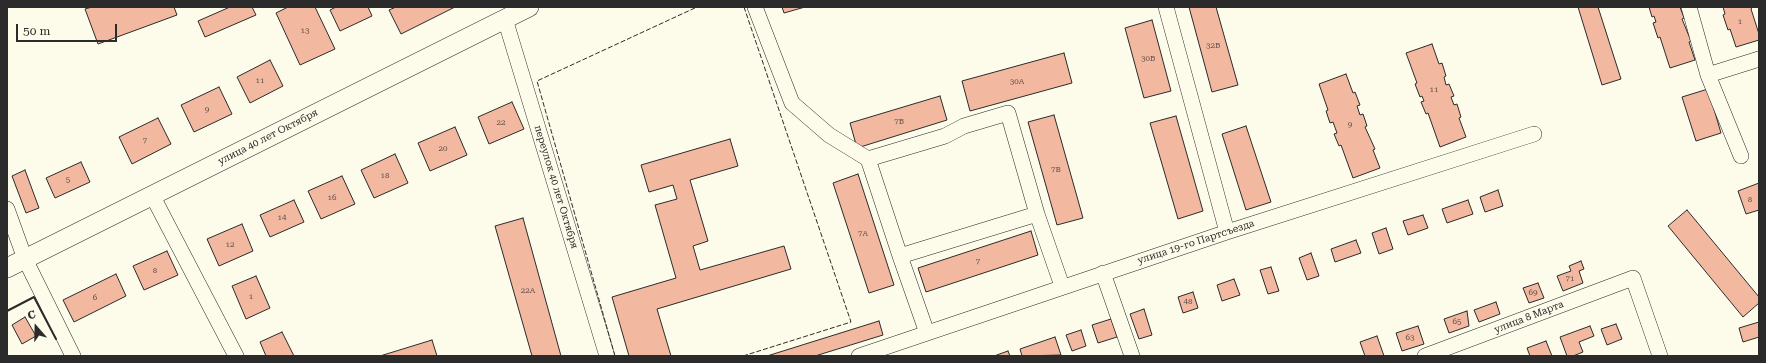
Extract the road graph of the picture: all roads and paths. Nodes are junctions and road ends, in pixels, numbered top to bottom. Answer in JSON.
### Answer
{"nodes":[{"id":1,"x":530,"y":7,"type":"edge"},
{"id":2,"x":755,"y":7,"type":"edge"},
{"id":3,"x":1166,"y":7,"type":"edge"},
{"id":4,"x":1689,"y":7,"type":"edge"},
{"id":5,"x":505,"y":19,"type":"junction"},
{"id":6,"x":1759,"y":59,"type":"edge"},
{"id":7,"x":1708,"y":75,"type":"junction"},
{"id":8,"x":1534,"y":134,"type":"dead end"},
{"id":9,"x":1741,"y":156,"type":"dead end"},
{"id":10,"x":868,"y":158,"type":"junction"},
{"id":11,"x":152,"y":195,"type":"junction"},
{"id":12,"x":7,"y":209,"type":"edge"},
{"id":13,"x":1037,"y":214,"type":"junction"},
{"id":14,"x":1227,"y":232,"type":"junction"},
{"id":15,"x":900,"y":256,"type":"junction"},
{"id":16,"x":25,"y":259,"type":"junction"},
{"id":17,"x":7,"y":268,"type":"edge"},
{"id":18,"x":1103,"y":273,"type":"junction"},
{"id":19,"x":1062,"y":286,"type":"junction"},
{"id":20,"x":927,"y":333,"type":"junction"},
{"id":21,"x":73,"y":356,"type":"edge"},
{"id":22,"x":236,"y":356,"type":"edge"},
{"id":23,"x":607,"y":356,"type":"edge"},
{"id":24,"x":859,"y":356,"type":"edge"},
{"id":25,"x":1132,"y":356,"type":"edge"},
{"id":26,"x":1425,"y":356,"type":"edge"},
{"id":27,"x":1660,"y":356,"type":"edge"}],
"edges":[{"from":1,"to":5,"type":"main road","name":"улица 40 лет Октября"},
{"from":2,"to":10,"type":"street"},
{"from":3,"to":14,"type":"street"},
{"from":4,"to":7,"type":"street"},
{"from":5,"to":11,"type":"main road","name":"улица 40 лет Октября"},
{"from":5,"to":23,"type":"street","name":"переулок 40 лет Октября"},
{"from":6,"to":7,"type":"street"},
{"from":7,"to":9,"type":"street"},
{"from":8,"to":14,"type":"street","name":"улица 19-го Партсъезда"},
{"from":10,"to":13,"type":"street"},
{"from":10,"to":15,"type":"street"},
{"from":11,"to":16,"type":"main road","name":"улица 40 лет Октября"},
{"from":11,"to":22,"type":"street"},
{"from":12,"to":16,"type":"street"},
{"from":13,"to":15,"type":"street"},
{"from":13,"to":19,"type":"street"},
{"from":14,"to":18,"type":"street","name":"улица 19-го Партсъезда"},
{"from":15,"to":20,"type":"street"},
{"from":16,"to":17,"type":"main road","name":"улица 40 лет Октября"},
{"from":16,"to":21,"type":"street"},
{"from":18,"to":19,"type":"street","name":"улица 19-го Партсъезда"},
{"from":18,"to":25,"type":"street"},
{"from":19,"to":20,"type":"street","name":"улица 19-го Партсъезда"},
{"from":20,"to":24,"type":"street","name":"улица 19-го Партсъезда"},
{"from":26,"to":27,"type":"street","name":"улица 8 Марта"}]}
